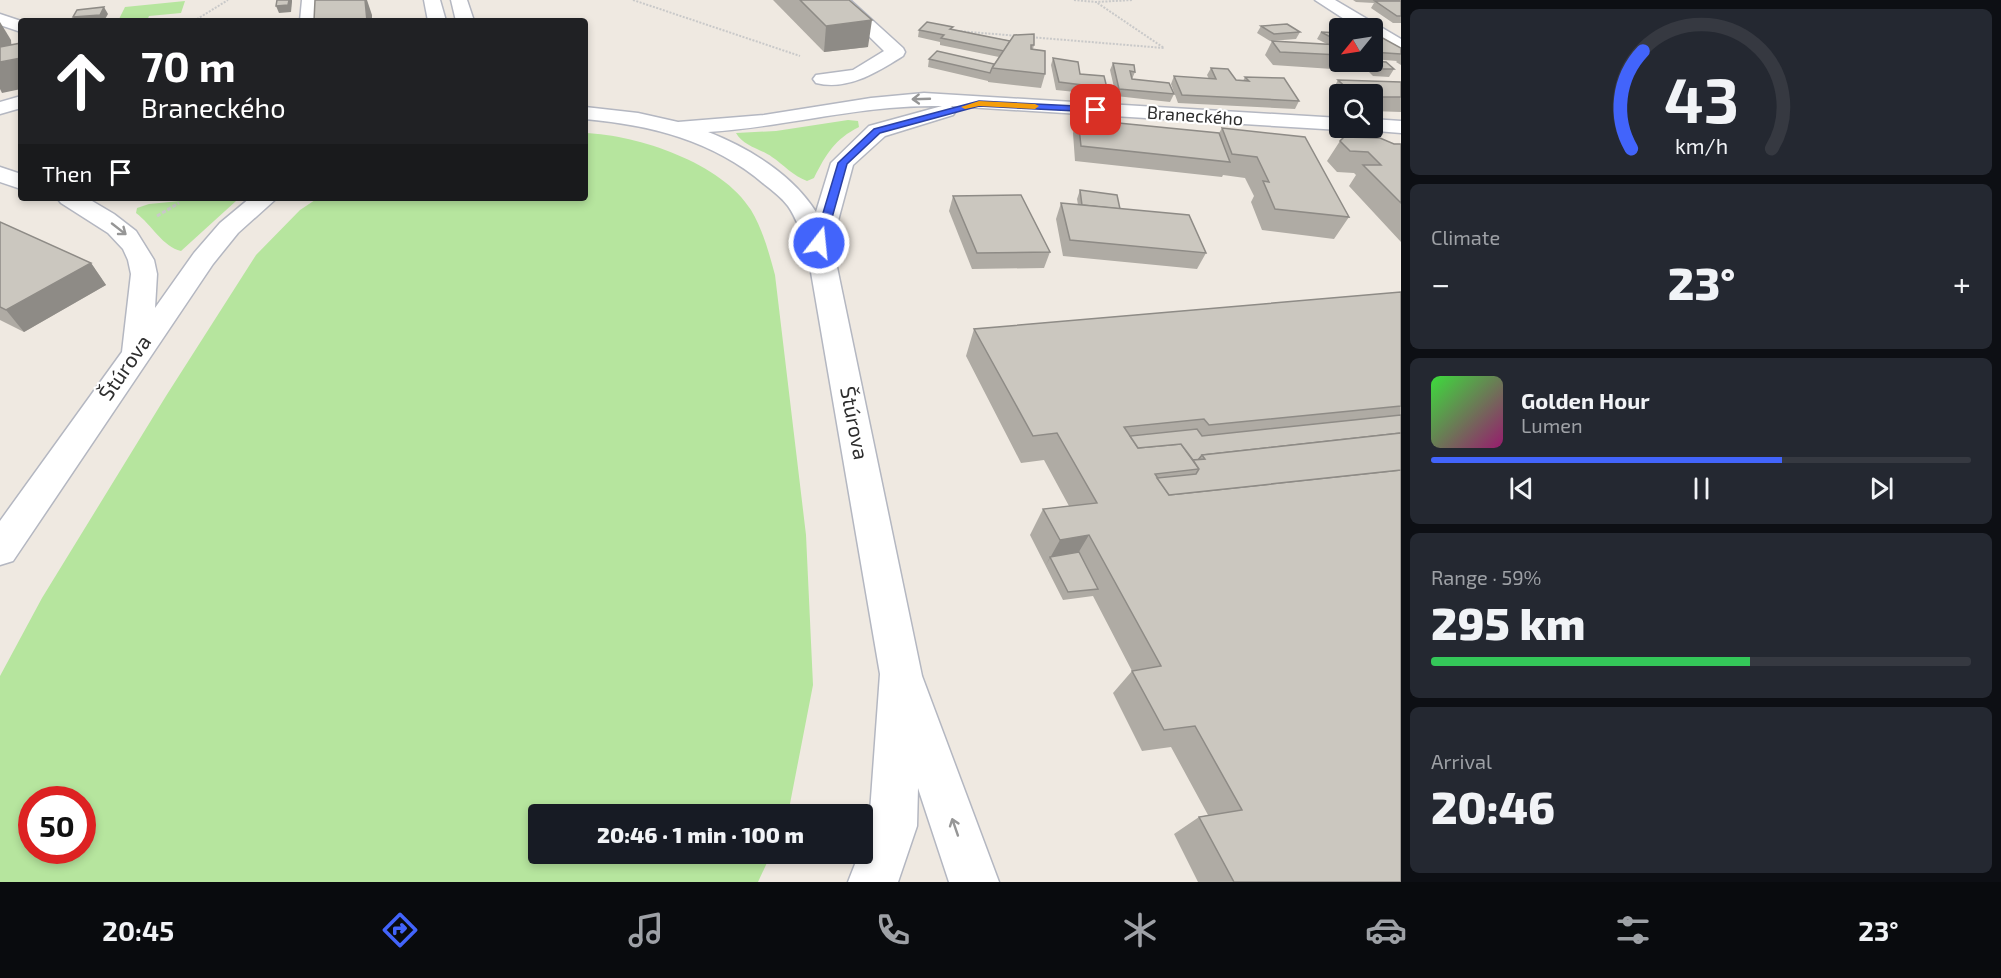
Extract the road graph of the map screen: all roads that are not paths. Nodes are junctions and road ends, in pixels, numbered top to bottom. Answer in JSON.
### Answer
{"nodes":[{"id":1,"x":310,"y":0,"type":"edge"},
{"id":2,"x":432,"y":0,"type":"edge"},
{"id":3,"x":459,"y":0,"type":"edge"},
{"id":4,"x":840,"y":0,"type":"edge"},
{"id":5,"x":1323,"y":0,"type":"edge"},
{"id":6,"x":309,"y":18,"type":"edge"},
{"id":7,"x":436,"y":18,"type":"edge"},
{"id":8,"x":464,"y":18,"type":"edge"},
{"id":9,"x":1353,"y":18,"type":"edge"},
{"id":10,"x":0,"y":19,"type":"edge"},
{"id":11,"x":18,"y":26,"type":"edge"},
{"id":12,"x":1383,"y":36,"type":"edge"},
{"id":13,"x":1401,"y":47,"type":"edge"},
{"id":14,"x":823,"y":79,"type":"dead end"},
{"id":15,"x":588,"y":97,"type":"edge"},
{"id":16,"x":18,"y":103,"type":"edge"},
{"id":17,"x":979,"y":103,"type":"junction"},
{"id":18,"x":0,"y":108,"type":"edge"},
{"id":19,"x":588,"y":113,"type":"edge"},
{"id":20,"x":762,"y":121,"type":"junction"},
{"id":21,"x":1329,"y":123,"type":"edge"},
{"id":22,"x":1383,"y":126,"type":"edge"},
{"id":23,"x":1401,"y":127,"type":"edge"},
{"id":24,"x":677,"y":128,"type":"junction"},
{"id":25,"x":0,"y":174,"type":"edge"},
{"id":26,"x":18,"y":181,"type":"edge"},
{"id":27,"x":18,"y":183,"type":"edge"},
{"id":28,"x":0,"y":190,"type":"edge"},
{"id":29,"x":74,"y":201,"type":"edge"},
{"id":30,"x":261,"y":201,"type":"edge"},
{"id":31,"x":819,"y":243,"type":"junction"},
{"id":32,"x":136,"y":352,"type":"junction"},
{"id":33,"x":0,"y":550,"type":"edge"},
{"id":34,"x":901,"y":674,"type":"junction"},
{"id":35,"x":873,"y":882,"type":"edge"},
{"id":36,"x":974,"y":882,"type":"edge"}],
"edges":[{"from":1,"to":6,"type":"main road"},
{"from":2,"to":7,"type":"main road"},
{"from":3,"to":8,"type":"main road"},
{"from":4,"to":14,"type":"main road"},
{"from":5,"to":9,"type":"main road"},
{"from":10,"to":11,"type":"main road"},
{"from":12,"to":13,"type":"main road"},
{"from":15,"to":20,"type":"main road"},
{"from":16,"to":18,"type":"main road"},
{"from":17,"to":20,"type":"main road","one_way":true},
{"from":17,"to":21,"type":"main road","name":"Braneckého"},
{"from":17,"to":31,"type":"main road"},
{"from":19,"to":24,"type":"main road","name":"Štúrova"},
{"from":20,"to":24,"type":"main road"},
{"from":22,"to":23,"type":"main road"},
{"from":24,"to":31,"type":"main road","name":"Štúrova"},
{"from":25,"to":26,"type":"main road"},
{"from":27,"to":28,"type":"main road"},
{"from":29,"to":32,"type":"main road","one_way":true},
{"from":30,"to":32,"type":"main road","name":"Štúrova"},
{"from":31,"to":34,"type":"main road","name":"Štúrova"},
{"from":32,"to":33,"type":"main road","name":"Štúrova"},
{"from":34,"to":35,"type":"main road","name":"Štúrova"},
{"from":36,"to":34,"type":"main road","one_way":true}]}
